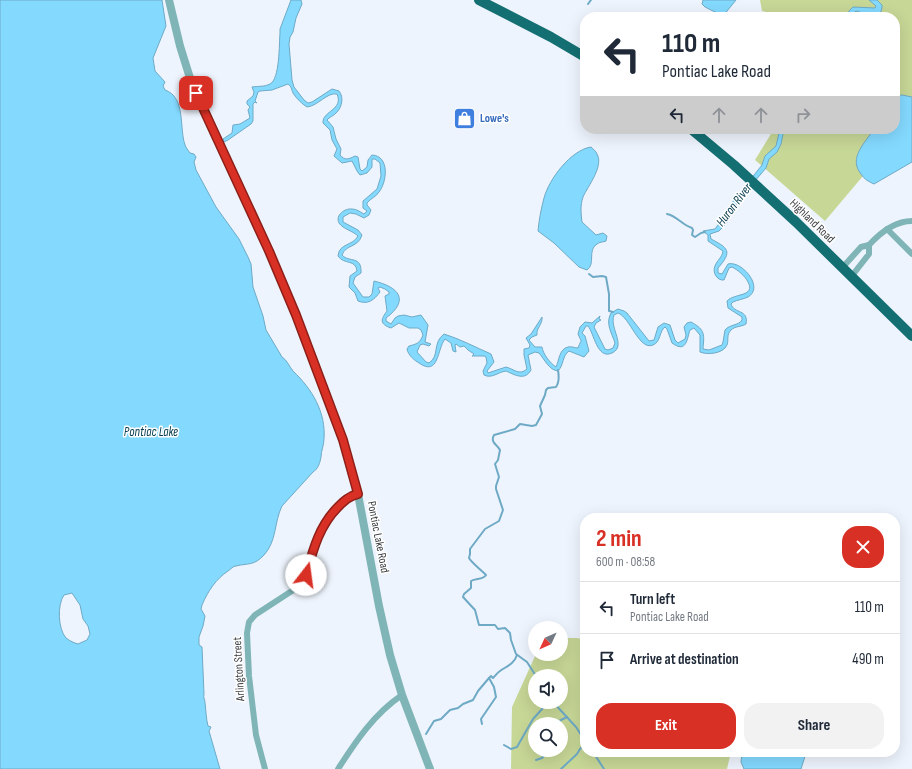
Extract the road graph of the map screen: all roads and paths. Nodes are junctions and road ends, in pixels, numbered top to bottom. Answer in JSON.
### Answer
{"nodes":[{"id":1,"x":169,"y":0,"type":"edge"},
{"id":2,"x":479,"y":0,"type":"edge"},
{"id":3,"x":580,"y":54,"type":"edge"},
{"id":4,"x":696,"y":134,"type":"edge"},
{"id":5,"x":912,"y":221,"type":"edge"},
{"id":6,"x":887,"y":229,"type":"junction"},
{"id":7,"x":869,"y":245,"type":"junction"},
{"id":8,"x":912,"y":254,"type":"edge"},
{"id":9,"x":842,"y":268,"type":"junction"},
{"id":10,"x":851,"y":277,"type":"junction"},
{"id":11,"x":912,"y":336,"type":"edge"},
{"id":12,"x":358,"y":494,"type":"junction"},
{"id":13,"x":402,"y":695,"type":"junction"},
{"id":14,"x":265,"y":769,"type":"edge"},
{"id":15,"x":338,"y":769,"type":"edge"},
{"id":16,"x":430,"y":769,"type":"edge"}],
"edges":[{"from":1,"to":12,"type":"street","name":"Pontiac Lake Road"},
{"from":2,"to":3,"type":"highway"},
{"from":4,"to":9,"type":"highway","name":"Highland Road"},
{"from":5,"to":6,"type":"street"},
{"from":6,"to":7,"type":"street"},
{"from":6,"to":8,"type":"street"},
{"from":7,"to":9,"type":"street"},
{"from":7,"to":10,"type":"street"},
{"from":9,"to":10,"type":"highway","name":"Highland Road"},
{"from":10,"to":11,"type":"highway","name":"Highland Road"},
{"from":12,"to":13,"type":"street","name":"Pontiac Lake Road"},
{"from":12,"to":14,"type":"street","name":"Arlington Street"},
{"from":13,"to":15,"type":"street"},
{"from":13,"to":16,"type":"street","name":"Pontiac Lake Road"}]}
